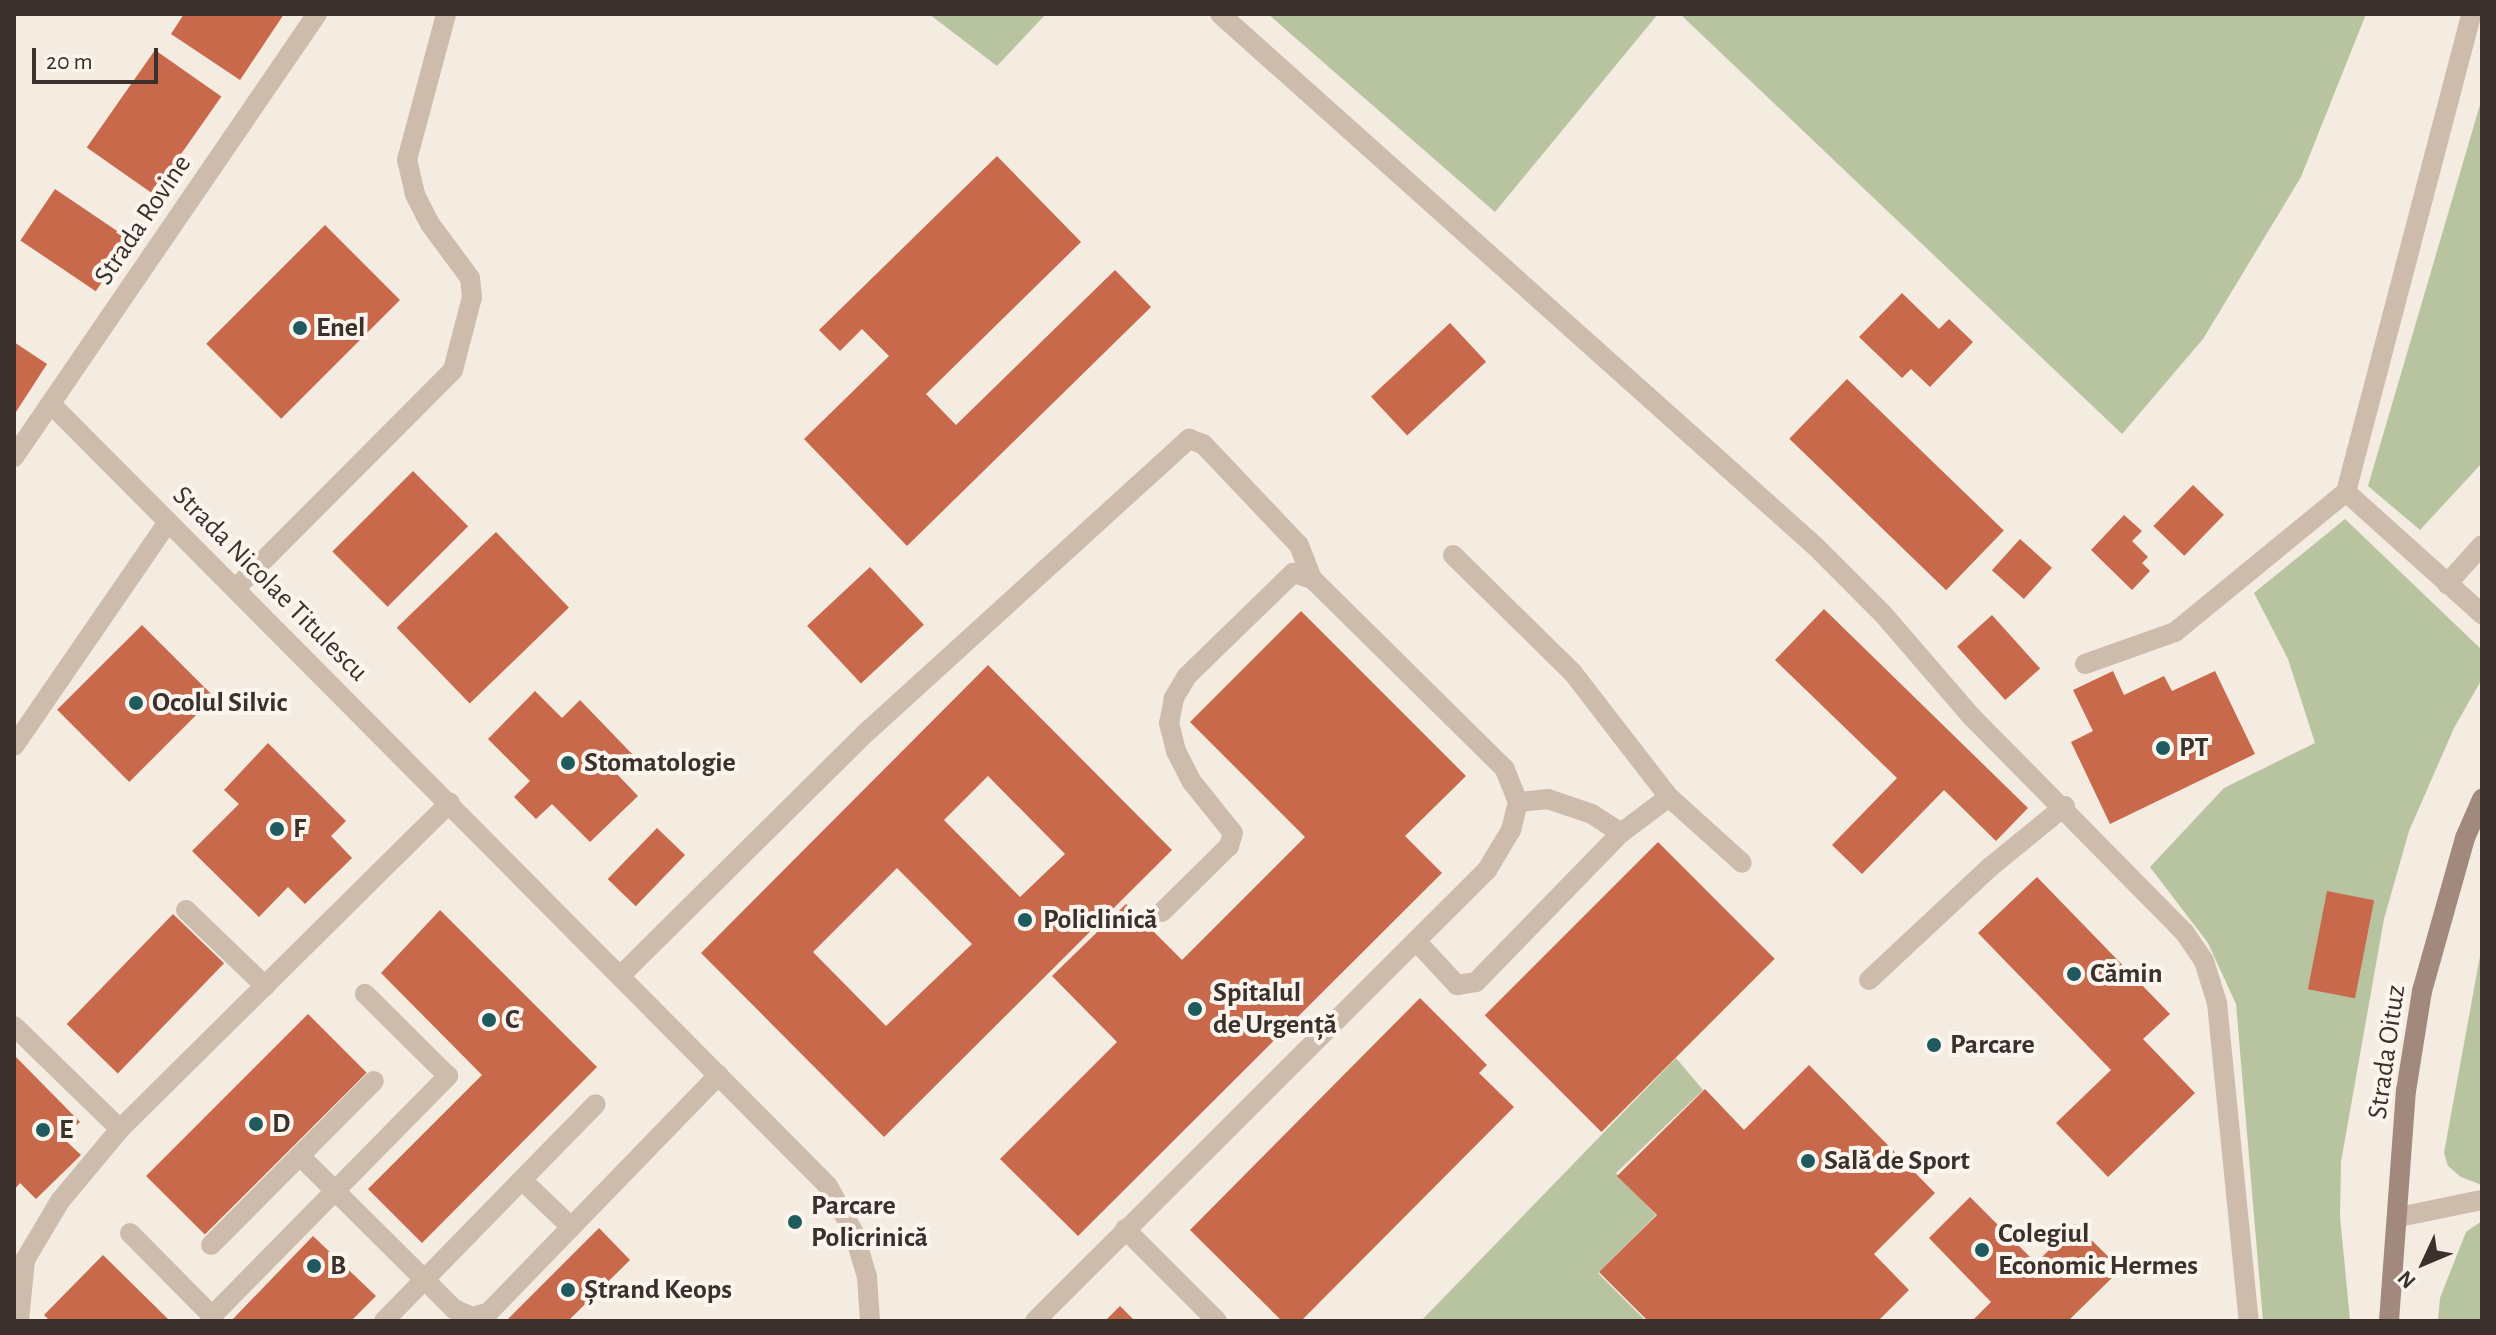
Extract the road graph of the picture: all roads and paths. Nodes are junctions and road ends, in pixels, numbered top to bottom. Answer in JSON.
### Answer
{"nodes":[{"id":1,"x":317,"y":14,"type":"edge"},
{"id":2,"x":446,"y":14,"type":"edge"},
{"id":3,"x":1220,"y":14,"type":"edge"},
{"id":4,"x":2471,"y":14,"type":"edge"},
{"id":5,"x":51,"y":404,"type":"junction"},
{"id":6,"x":14,"y":457,"type":"edge"},
{"id":7,"x":2346,"y":492,"type":"junction"},
{"id":8,"x":168,"y":522,"type":"junction"},
{"id":9,"x":2482,"y":545,"type":"edge"},
{"id":10,"x":1453,"y":555,"type":"dead end"},
{"id":11,"x":1312,"y":579,"type":"junction"},
{"id":12,"x":2447,"y":584,"type":"junction"},
{"id":13,"x":235,"y":589,"type":"junction"},
{"id":14,"x":2482,"y":614,"type":"edge"},
{"id":15,"x":2085,"y":664,"type":"dead end"},
{"id":16,"x":22,"y":722,"type":"edge"},
{"id":17,"x":14,"y":746,"type":"edge"},
{"id":18,"x":1669,"y":797,"type":"junction"},
{"id":19,"x":2482,"y":799,"type":"edge"},
{"id":20,"x":1518,"y":802,"type":"junction"},
{"id":21,"x":450,"y":803,"type":"junction"},
{"id":22,"x":2065,"y":806,"type":"junction"},
{"id":23,"x":1621,"y":833,"type":"junction"},
{"id":24,"x":1742,"y":863,"type":"dead end"},
{"id":25,"x":186,"y":910,"type":"dead end"},
{"id":26,"x":1162,"y":912,"type":"dead end"},
{"id":27,"x":1417,"y":942,"type":"junction"},
{"id":28,"x":621,"y":975,"type":"junction"},
{"id":29,"x":1869,"y":980,"type":"dead end"},
{"id":30,"x":265,"y":986,"type":"junction"},
{"id":31,"x":365,"y":994,"type":"dead end"},
{"id":32,"x":14,"y":1026,"type":"edge"},
{"id":33,"x":719,"y":1075,"type":"junction"},
{"id":34,"x":374,"y":1081,"type":"dead end"},
{"id":35,"x":596,"y":1104,"type":"dead end"},
{"id":36,"x":120,"y":1129,"type":"junction"},
{"id":37,"x":300,"y":1156,"type":"junction"},
{"id":38,"x":522,"y":1180,"type":"junction"},
{"id":39,"x":335,"y":1191,"type":"junction"},
{"id":40,"x":2482,"y":1200,"type":"edge"},
{"id":41,"x":2399,"y":1217,"type":"junction"},
{"id":42,"x":571,"y":1227,"type":"junction"},
{"id":43,"x":1125,"y":1229,"type":"junction"},
{"id":44,"x":130,"y":1233,"type":"dead end"},
{"id":45,"x":211,"y":1245,"type":"dead end"},
{"id":46,"x":424,"y":1279,"type":"junction"},
{"id":47,"x":19,"y":1321,"type":"edge"},
{"id":48,"x":384,"y":1321,"type":"edge"},
{"id":49,"x":870,"y":1321,"type":"edge"},
{"id":50,"x":1035,"y":1321,"type":"edge"},
{"id":51,"x":1217,"y":1321,"type":"edge"},
{"id":52,"x":2249,"y":1321,"type":"edge"},
{"id":53,"x":2389,"y":1321,"type":"edge"}],
"edges":[{"from":1,"to":5,"type":"street","name":"Strada Rovine"},
{"from":2,"to":13,"type":"street"},
{"from":3,"to":22,"type":"street"},
{"from":4,"to":7,"type":"street"},
{"from":5,"to":6,"type":"street","name":"Strada Rovine"},
{"from":5,"to":8,"type":"street","name":"Strada Nicolae Titulescu"},
{"from":7,"to":12,"type":"street"},
{"from":7,"to":15,"type":"street"},
{"from":8,"to":13,"type":"street","name":"Strada Nicolae Titulescu"},
{"from":8,"to":16,"type":"street"},
{"from":9,"to":12,"type":"street"},
{"from":10,"to":18,"type":"street"},
{"from":11,"to":20,"type":"street"},
{"from":11,"to":26,"type":"street"},
{"from":11,"to":28,"type":"street"},
{"from":12,"to":14,"type":"street"},
{"from":13,"to":21,"type":"street","name":"Strada Nicolae Titulescu"},
{"from":16,"to":17,"type":"street"},
{"from":18,"to":23,"type":"street"},
{"from":18,"to":24,"type":"street"},
{"from":19,"to":41,"type":"street","name":"Strada Oituz"},
{"from":20,"to":23,"type":"street"},
{"from":20,"to":27,"type":"street"},
{"from":21,"to":28,"type":"street","name":"Strada Nicolae Titulescu"},
{"from":21,"to":30,"type":"street"},
{"from":22,"to":29,"type":"street"},
{"from":22,"to":52,"type":"street"},
{"from":23,"to":27,"type":"street"},
{"from":25,"to":30,"type":"street"},
{"from":27,"to":43,"type":"street"},
{"from":28,"to":33,"type":"street","name":"Strada Nicolae Titulescu"},
{"from":30,"to":36,"type":"street"},
{"from":31,"to":39,"type":"street"},
{"from":32,"to":36,"type":"street"},
{"from":33,"to":42,"type":"street"},
{"from":33,"to":49,"type":"street","name":"Strada Nicolae Titulescu"},
{"from":34,"to":37,"type":"street"},
{"from":35,"to":38,"type":"street"},
{"from":36,"to":47,"type":"street"},
{"from":37,"to":39,"type":"street"},
{"from":37,"to":45,"type":"street"},
{"from":38,"to":42,"type":"street"},
{"from":38,"to":46,"type":"street"},
{"from":39,"to":44,"type":"street"},
{"from":39,"to":46,"type":"street"},
{"from":40,"to":41,"type":"street"},
{"from":41,"to":53,"type":"street","name":"Strada Oituz"},
{"from":42,"to":46,"type":"street"},
{"from":43,"to":50,"type":"street"},
{"from":43,"to":51,"type":"street"},
{"from":46,"to":48,"type":"street"}]}
